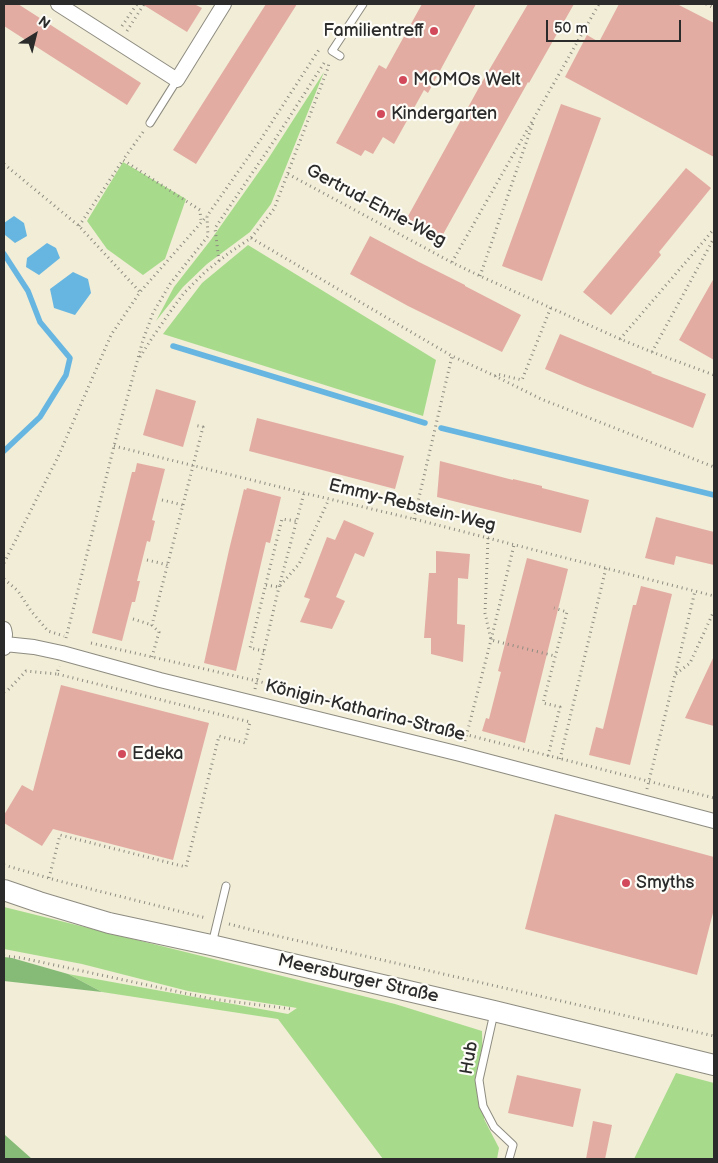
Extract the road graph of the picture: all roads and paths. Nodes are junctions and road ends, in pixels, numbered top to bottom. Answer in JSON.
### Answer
{"nodes":[{"id":1,"x":58,"y":4,"type":"edge"},
{"id":2,"x":137,"y":4,"type":"edge"},
{"id":3,"x":144,"y":4,"type":"edge"},
{"id":4,"x":224,"y":4,"type":"edge"},
{"id":5,"x":363,"y":4,"type":"edge"},
{"id":6,"x":599,"y":4,"type":"edge"},
{"id":7,"x":706,"y":4,"type":"edge"},
{"id":8,"x":714,"y":8,"type":"edge"},
{"id":9,"x":129,"y":27,"type":"dead end"},
{"id":10,"x":120,"y":31,"type":"dead end"},
{"id":11,"x":332,"y":51,"type":"junction"},
{"id":12,"x":340,"y":56,"type":"dead end"},
{"id":13,"x":177,"y":80,"type":"junction"},
{"id":14,"x":535,"y":116,"type":"junction"},
{"id":15,"x":150,"y":123,"type":"dead end"},
{"id":16,"x":143,"y":132,"type":"dead end"},
{"id":17,"x":123,"y":160,"type":"junction"},
{"id":18,"x":4,"y":164,"type":"edge"},
{"id":19,"x":288,"y":174,"type":"junction"},
{"id":20,"x":208,"y":216,"type":"junction"},
{"id":21,"x":201,"y":223,"type":"junction"},
{"id":22,"x":80,"y":226,"type":"junction"},
{"id":23,"x":215,"y":228,"type":"junction"},
{"id":24,"x":714,"y":229,"type":"edge"},
{"id":25,"x":208,"y":236,"type":"junction"},
{"id":26,"x":251,"y":238,"type":"junction"},
{"id":27,"x":714,"y":238,"type":"edge"},
{"id":28,"x":219,"y":262,"type":"junction"},
{"id":29,"x":451,"y":262,"type":"junction"},
{"id":30,"x":480,"y":276,"type":"junction"},
{"id":31,"x":140,"y":292,"type":"junction"},
{"id":32,"x":551,"y":307,"type":"junction"},
{"id":33,"x":620,"y":339,"type":"junction"},
{"id":34,"x":652,"y":352,"type":"junction"},
{"id":35,"x":452,"y":356,"type":"junction"},
{"id":36,"x":138,"y":362,"type":"junction"},
{"id":37,"x":714,"y":375,"type":"edge"},
{"id":38,"x":495,"y":376,"type":"junction"},
{"id":39,"x":194,"y":424,"type":"dead end"},
{"id":40,"x":114,"y":446,"type":"junction"},
{"id":41,"x":193,"y":465,"type":"junction"},
{"id":42,"x":714,"y":466,"type":"edge"},
{"id":43,"x":304,"y":493,"type":"junction"},
{"id":44,"x":329,"y":499,"type":"junction"},
{"id":45,"x":162,"y":500,"type":"dead end"},
{"id":46,"x":183,"y":505,"type":"junction"},
{"id":47,"x":414,"y":519,"type":"junction"},
{"id":48,"x":296,"y":521,"type":"junction"},
{"id":49,"x":488,"y":538,"type":"junction"},
{"id":50,"x":514,"y":545,"type":"junction"},
{"id":51,"x":147,"y":560,"type":"dead end"},
{"id":52,"x":4,"y":562,"type":"edge"},
{"id":53,"x":168,"y":565,"type":"junction"},
{"id":54,"x":606,"y":568,"type":"junction"},
{"id":55,"x":4,"y":580,"type":"edge"},
{"id":56,"x":266,"y":585,"type":"junction"},
{"id":57,"x":279,"y":587,"type":"junction"},
{"id":58,"x":695,"y":591,"type":"junction"},
{"id":59,"x":714,"y":596,"type":"edge"},
{"id":60,"x":554,"y":608,"type":"dead end"},
{"id":61,"x":714,"y":611,"type":"edge"},
{"id":62,"x":133,"y":619,"type":"dead end"},
{"id":63,"x":152,"y":624,"type":"junction"},
{"id":64,"x":4,"y":629,"type":"edge"},
{"id":65,"x":67,"y":636,"type":"junction"},
{"id":66,"x":72,"y":638,"type":"dead end"},
{"id":67,"x":491,"y":640,"type":"junction"},
{"id":68,"x":90,"y":642,"type":"dead end"},
{"id":69,"x":4,"y":646,"type":"edge"},
{"id":70,"x":264,"y":651,"type":"junction"},
{"id":71,"x":62,"y":653,"type":"junction"},
{"id":72,"x":555,"y":656,"type":"junction"},
{"id":73,"x":152,"y":657,"type":"junction"},
{"id":74,"x":57,"y":674,"type":"junction"},
{"id":75,"x":675,"y":675,"type":"junction"},
{"id":76,"x":257,"y":681,"type":"junction"},
{"id":77,"x":4,"y":692,"type":"edge"},
{"id":78,"x":252,"y":702,"type":"junction"},
{"id":79,"x":466,"y":734,"type":"junction"},
{"id":80,"x":460,"y":754,"type":"junction"},
{"id":81,"x":548,"y":756,"type":"junction"},
{"id":82,"x":560,"y":759,"type":"junction"},
{"id":83,"x":556,"y":779,"type":"junction"},
{"id":84,"x":649,"y":782,"type":"junction"},
{"id":85,"x":714,"y":798,"type":"edge"},
{"id":86,"x":643,"y":802,"type":"junction"},
{"id":87,"x":714,"y":821,"type":"edge"},
{"id":88,"x":4,"y":866,"type":"edge"},
{"id":89,"x":49,"y":878,"type":"junction"},
{"id":90,"x":226,"y":886,"type":"dead end"},
{"id":91,"x":4,"y":890,"type":"edge"},
{"id":92,"x":218,"y":920,"type":"junction"},
{"id":93,"x":211,"y":945,"type":"junction"},
{"id":94,"x":4,"y":956,"type":"edge"},
{"id":95,"x":292,"y":1009,"type":"dead end"},
{"id":96,"x":494,"y":1011,"type":"junction"},
{"id":97,"x":714,"y":1036,"type":"edge"},
{"id":98,"x":714,"y":1065,"type":"edge"},
{"id":99,"x":508,"y":1159,"type":"edge"}],
"edges":[{"from":1,"to":13,"type":"street"},
{"from":2,"to":10,"type":"path"},
{"from":3,"to":9,"type":"path"},
{"from":4,"to":13,"type":"street"},
{"from":5,"to":11,"type":"lane"},
{"from":6,"to":14,"type":"path","name":"Gertrud-Ehrle-Weg"},
{"from":7,"to":8,"type":"path"},
{"from":11,"to":12,"type":"lane"},
{"from":11,"to":19,"type":"path"},
{"from":11,"to":20,"type":"path"},
{"from":11,"to":23,"type":"path"},
{"from":13,"to":15,"type":"lane"},
{"from":14,"to":29,"type":"path","name":"Gertrud-Ehrle-Weg"},
{"from":14,"to":30,"type":"path","name":"Gertrud-Ehrle-Weg"},
{"from":16,"to":17,"type":"path"},
{"from":17,"to":21,"type":"path"},
{"from":17,"to":22,"type":"path"},
{"from":18,"to":22,"type":"path"},
{"from":19,"to":26,"type":"path"},
{"from":19,"to":29,"type":"path","name":"Gertrud-Ehrle-Weg"},
{"from":20,"to":21,"type":"path"},
{"from":20,"to":25,"type":"path"},
{"from":21,"to":31,"type":"path"},
{"from":22,"to":31,"type":"path"},
{"from":23,"to":25,"type":"path"},
{"from":23,"to":28,"type":"path"},
{"from":24,"to":33,"type":"path"},
{"from":25,"to":36,"type":"path"},
{"from":26,"to":28,"type":"path"},
{"from":26,"to":35,"type":"path"},
{"from":27,"to":34,"type":"path"},
{"from":28,"to":36,"type":"path"},
{"from":29,"to":30,"type":"path","name":"Gertrud-Ehrle-Weg"},
{"from":30,"to":32,"type":"path","name":"Gertrud-Ehrle-Weg"},
{"from":31,"to":52,"type":"path"},
{"from":32,"to":33,"type":"path","name":"Gertrud-Ehrle-Weg"},
{"from":32,"to":38,"type":"path"},
{"from":33,"to":34,"type":"path","name":"Gertrud-Ehrle-Weg"},
{"from":34,"to":37,"type":"path","name":"Gertrud-Ehrle-Weg"},
{"from":35,"to":38,"type":"path"},
{"from":35,"to":47,"type":"path"},
{"from":36,"to":40,"type":"path"},
{"from":38,"to":42,"type":"path"},
{"from":39,"to":41,"type":"path"},
{"from":40,"to":41,"type":"path","name":"Emmy-Rebstein-Weg"},
{"from":40,"to":65,"type":"path"},
{"from":41,"to":43,"type":"path","name":"Emmy-Rebstein-Weg"},
{"from":41,"to":46,"type":"path"},
{"from":43,"to":44,"type":"path","name":"Emmy-Rebstein-Weg"},
{"from":43,"to":48,"type":"path","name":"Emmy-Rebstein-Weg"},
{"from":44,"to":47,"type":"path","name":"Emmy-Rebstein-Weg"},
{"from":44,"to":57,"type":"path"},
{"from":45,"to":46,"type":"path"},
{"from":46,"to":53,"type":"path"},
{"from":47,"to":49,"type":"path","name":"Emmy-Rebstein-Weg"},
{"from":48,"to":56,"type":"path"},
{"from":48,"to":57,"type":"path","name":"Emmy-Rebstein-Weg"},
{"from":49,"to":50,"type":"path","name":"Emmy-Rebstein-Weg"},
{"from":49,"to":67,"type":"path"},
{"from":50,"to":54,"type":"path","name":"Emmy-Rebstein-Weg"},
{"from":50,"to":67,"type":"path","name":"Emmy-Rebstein-Weg"},
{"from":51,"to":53,"type":"path"},
{"from":53,"to":63,"type":"path"},
{"from":54,"to":58,"type":"path","name":"Emmy-Rebstein-Weg"},
{"from":54,"to":82,"type":"path"},
{"from":55,"to":65,"type":"path"},
{"from":56,"to":57,"type":"path"},
{"from":56,"to":70,"type":"path"},
{"from":57,"to":70,"type":"path","name":"Emmy-Rebstein-Weg"},
{"from":58,"to":59,"type":"path","name":"Emmy-Rebstein-Weg"},
{"from":58,"to":75,"type":"path"},
{"from":60,"to":72,"type":"path"},
{"from":61,"to":75,"type":"path"},
{"from":62,"to":63,"type":"path"},
{"from":63,"to":73,"type":"path"},
{"from":64,"to":69,"type":"street"},
{"from":65,"to":66,"type":"path"},
{"from":65,"to":71,"type":"path"},
{"from":67,"to":72,"type":"path"},
{"from":67,"to":79,"type":"path","name":"Emmy-Rebstein-Weg"},
{"from":68,"to":73,"type":"path"},
{"from":69,"to":71,"type":"street","name":"Königin-Katharina-Straße"},
{"from":70,"to":76,"type":"path","name":"Emmy-Rebstein-Weg"},
{"from":71,"to":74,"type":"path"},
{"from":71,"to":78,"type":"street","name":"Königin-Katharina-Straße"},
{"from":72,"to":81,"type":"path"},
{"from":73,"to":76,"type":"path"},
{"from":74,"to":77,"type":"path"},
{"from":74,"to":89,"type":"path"},
{"from":75,"to":84,"type":"path"},
{"from":76,"to":78,"type":"path","name":"Emmy-Rebstein-Weg"},
{"from":76,"to":79,"type":"path"},
{"from":78,"to":80,"type":"street","name":"Königin-Katharina-Straße"},
{"from":79,"to":80,"type":"path","name":"Emmy-Rebstein-Weg"},
{"from":79,"to":81,"type":"path"},
{"from":80,"to":83,"type":"street","name":"Königin-Katharina-Straße"},
{"from":81,"to":82,"type":"path"},
{"from":82,"to":83,"type":"path"},
{"from":82,"to":84,"type":"path"},
{"from":83,"to":86,"type":"street","name":"Königin-Katharina-Straße"},
{"from":84,"to":85,"type":"path"},
{"from":84,"to":86,"type":"path"},
{"from":86,"to":87,"type":"street","name":"Königin-Katharina-Straße"},
{"from":88,"to":89,"type":"path"},
{"from":89,"to":92,"type":"path"},
{"from":90,"to":92,"type":"lane"},
{"from":91,"to":93,"type":"street","name":"Meersburger Straße"},
{"from":92,"to":93,"type":"lane"},
{"from":92,"to":97,"type":"path"},
{"from":93,"to":96,"type":"street","name":"Meersburger Straße"},
{"from":94,"to":95,"type":"path"},
{"from":96,"to":98,"type":"street","name":"Meersburger Straße"},
{"from":96,"to":99,"type":"lane","name":"Hub"}]}
